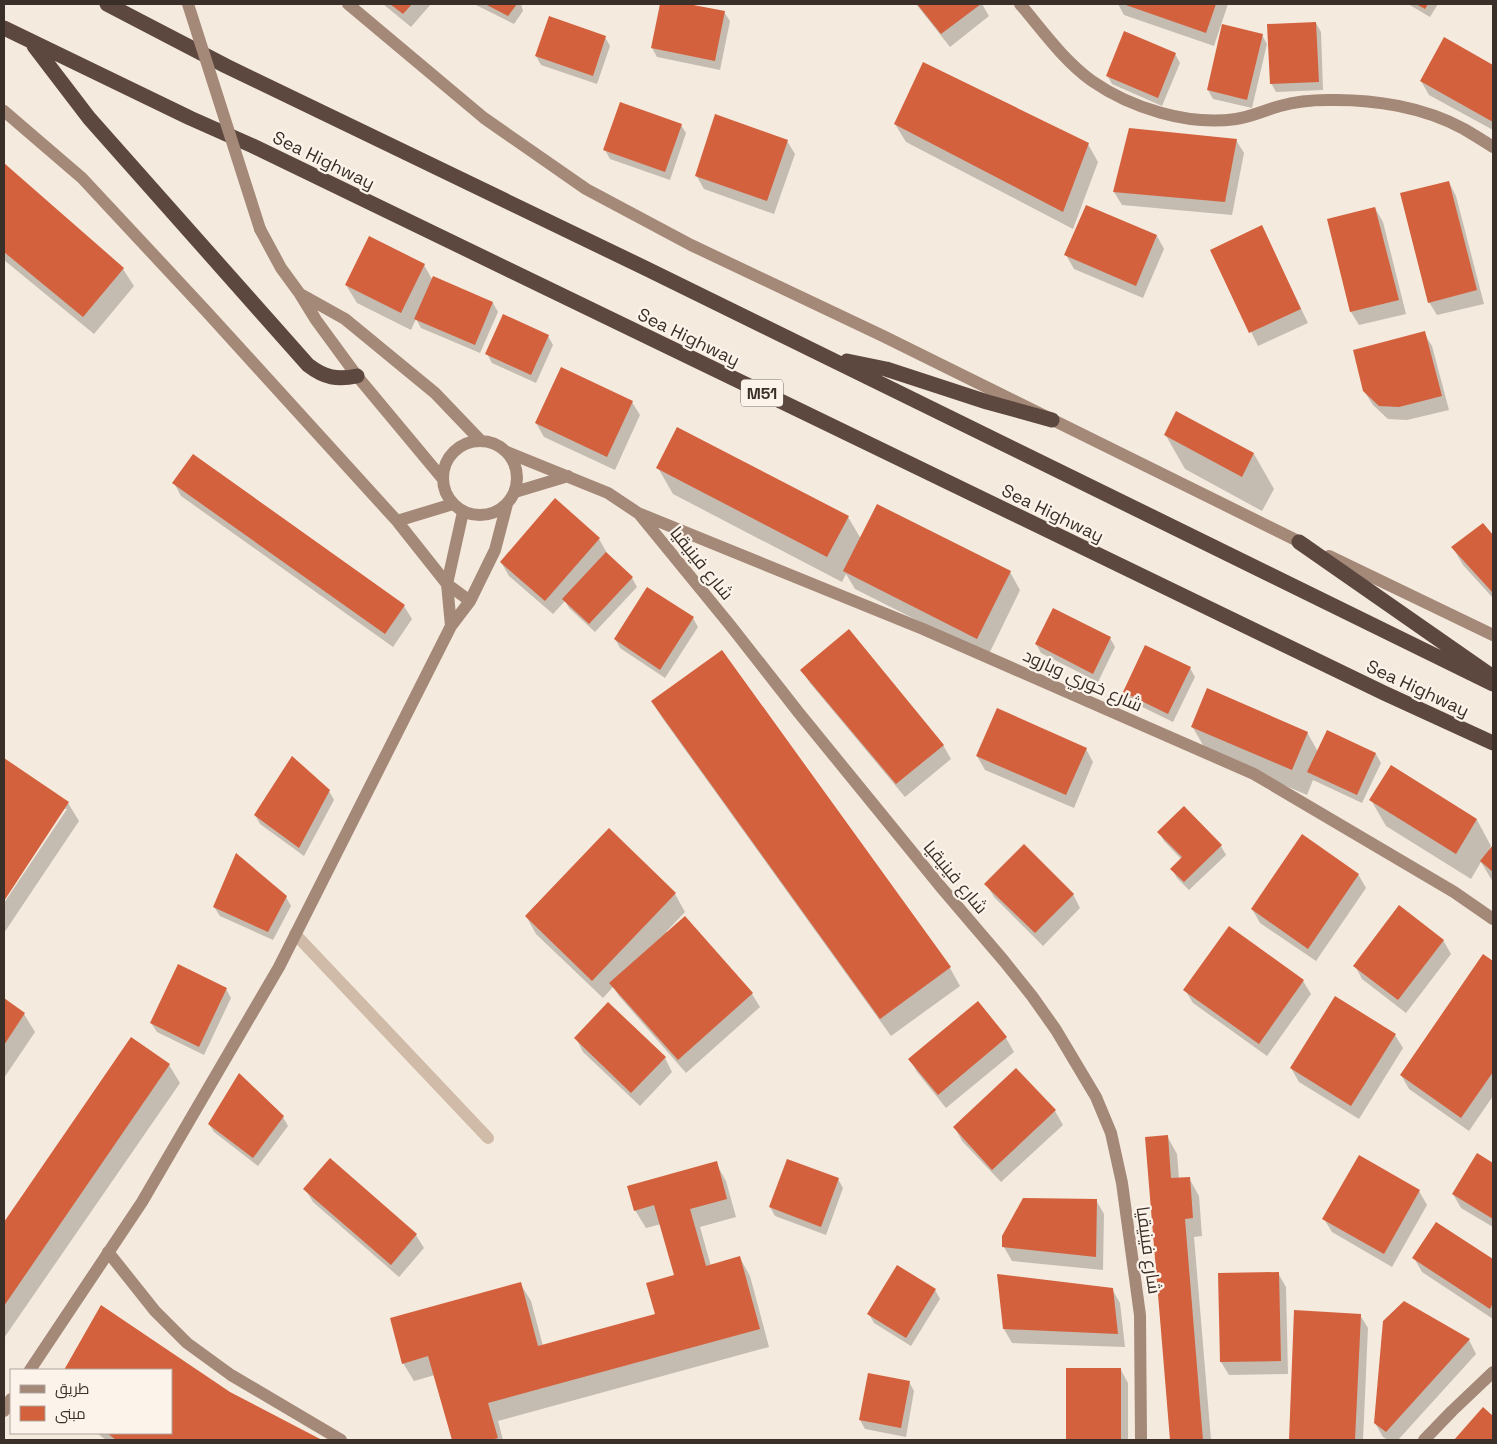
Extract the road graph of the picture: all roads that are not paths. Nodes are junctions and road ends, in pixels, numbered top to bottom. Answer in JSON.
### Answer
{"nodes":[{"id":1,"x":107,"y":4,"type":"edge"},
{"id":2,"x":188,"y":4,"type":"edge"},
{"id":3,"x":348,"y":4,"type":"edge"},
{"id":4,"x":1020,"y":4,"type":"edge"},
{"id":5,"x":4,"y":28,"type":"edge"},
{"id":6,"x":32,"y":43,"type":"junction"},
{"id":7,"x":4,"y":111,"type":"edge"},
{"id":8,"x":1493,"y":147,"type":"edge"},
{"id":9,"x":300,"y":294,"type":"junction"},
{"id":10,"x":826,"y":356,"type":"junction"},
{"id":11,"x":357,"y":376,"type":"junction"},
{"id":12,"x":1052,"y":420,"type":"junction"},
{"id":13,"x":480,"y":440,"type":"junction"},
{"id":14,"x":507,"y":452,"type":"junction"},
{"id":15,"x":568,"y":476,"type":"junction"},
{"id":16,"x":442,"y":478,"type":"junction"},
{"id":17,"x":514,"y":492,"type":"junction"},
{"id":18,"x":507,"y":504,"type":"junction"},
{"id":19,"x":458,"y":508,"type":"junction"},
{"id":20,"x":638,"y":513,"type":"junction"},
{"id":21,"x":397,"y":521,"type":"junction"},
{"id":22,"x":1299,"y":542,"type":"junction"},
{"id":23,"x":447,"y":584,"type":"junction"},
{"id":24,"x":470,"y":601,"type":"junction"},
{"id":25,"x":452,"y":626,"type":"junction"},
{"id":26,"x":1493,"y":635,"type":"edge"},
{"id":27,"x":1493,"y":677,"type":"edge"},
{"id":28,"x":1493,"y":684,"type":"edge"},
{"id":29,"x":1493,"y":743,"type":"edge"},
{"id":30,"x":1493,"y":920,"type":"edge"},
{"id":31,"x":295,"y":934,"type":"junction"},
{"id":32,"x":488,"y":1138,"type":"dead end"},
{"id":33,"x":108,"y":1252,"type":"junction"},
{"id":34,"x":31,"y":1369,"type":"edge"},
{"id":35,"x":1493,"y":1372,"type":"edge"},
{"id":36,"x":341,"y":1440,"type":"edge"},
{"id":37,"x":1141,"y":1440,"type":"edge"},
{"id":38,"x":1424,"y":1440,"type":"edge"}],
"edges":[{"from":1,"to":10,"type":"highway","name":"Sea Highway"},
{"from":2,"to":9,"type":"street","bridge":true},
{"from":3,"to":12,"type":"street"},
{"from":4,"to":8,"type":"street"},
{"from":5,"to":6,"type":"highway","name":"Sea Highway","number":"M51"},
{"from":6,"to":11,"type":"highway"},
{"from":6,"to":29,"type":"highway","name":"Sea Highway","number":"M51"},
{"from":7,"to":21,"type":"street"},
{"from":9,"to":11,"type":"street"},
{"from":9,"to":13,"type":"street"},
{"from":10,"to":12,"type":"highway"},
{"from":10,"to":28,"type":"highway","name":"Sea Highway"},
{"from":11,"to":16,"type":"street"},
{"from":12,"to":22,"type":"street"},
{"from":13,"to":14,"type":"street"},
{"from":13,"to":16,"type":"street"},
{"from":14,"to":15,"type":"street"},
{"from":14,"to":17,"type":"street"},
{"from":15,"to":17,"type":"street"},
{"from":15,"to":20,"type":"street"},
{"from":16,"to":19,"type":"street"},
{"from":17,"to":18,"type":"street"},
{"from":18,"to":19,"type":"street"},
{"from":18,"to":24,"type":"street"},
{"from":19,"to":21,"type":"street"},
{"from":19,"to":23,"type":"street"},
{"from":20,"to":30,"type":"street","name":"شارع خوري وبارود"},
{"from":20,"to":37,"type":"street","name":"شارع فينيقيا"},
{"from":21,"to":23,"type":"street"},
{"from":22,"to":26,"type":"street"},
{"from":22,"to":27,"type":"highway"},
{"from":23,"to":24,"type":"street"},
{"from":23,"to":25,"type":"street"},
{"from":24,"to":25,"type":"street"},
{"from":25,"to":31,"type":"street"},
{"from":31,"to":32,"type":"lane"},
{"from":31,"to":33,"type":"street"},
{"from":33,"to":34,"type":"street"},
{"from":33,"to":36,"type":"street"},
{"from":35,"to":38,"type":"street"}]}
